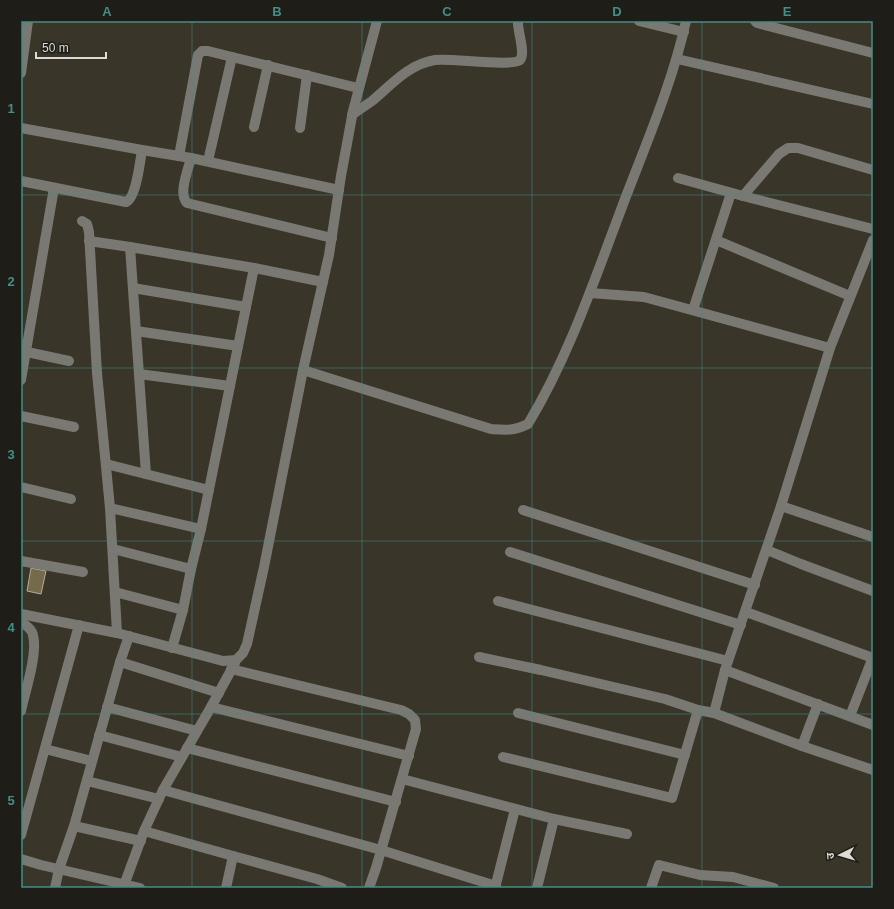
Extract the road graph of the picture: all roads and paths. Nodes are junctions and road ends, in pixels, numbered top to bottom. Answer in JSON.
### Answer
{"nodes":[{"id":1,"x":28,"y":21,"type":"edge"},
{"id":2,"x":377,"y":21,"type":"edge"},
{"id":3,"x":518,"y":21,"type":"edge"},
{"id":4,"x":639,"y":21,"type":"edge"},
{"id":5,"x":686,"y":21,"type":"edge"},
{"id":6,"x":755,"y":21,"type":"edge"},
{"id":7,"x":684,"y":32,"type":"junction"},
{"id":8,"x":873,"y":53,"type":"edge"},
{"id":9,"x":232,"y":57,"type":"junction"},
{"id":10,"x":677,"y":59,"type":"junction"},
{"id":11,"x":268,"y":65,"type":"junction"},
{"id":12,"x":21,"y":73,"type":"edge"},
{"id":13,"x":307,"y":75,"type":"junction"},
{"id":14,"x":358,"y":88,"type":"junction"},
{"id":15,"x":873,"y":104,"type":"edge"},
{"id":16,"x":352,"y":115,"type":"junction"},
{"id":17,"x":254,"y":127,"type":"dead end"},
{"id":18,"x":21,"y":128,"type":"edge"},
{"id":19,"x":300,"y":128,"type":"dead end"},
{"id":20,"x":142,"y":150,"type":"junction"},
{"id":21,"x":179,"y":156,"type":"junction"},
{"id":22,"x":191,"y":158,"type":"junction"},
{"id":23,"x":208,"y":161,"type":"junction"},
{"id":24,"x":873,"y":170,"type":"edge"},
{"id":25,"x":678,"y":178,"type":"dead end"},
{"id":26,"x":21,"y":181,"type":"edge"},
{"id":27,"x":54,"y":188,"type":"junction"},
{"id":28,"x":339,"y":190,"type":"junction"},
{"id":29,"x":731,"y":193,"type":"junction"},
{"id":30,"x":743,"y":196,"type":"junction"},
{"id":31,"x":82,"y":221,"type":"dead end"},
{"id":32,"x":873,"y":228,"type":"edge"},
{"id":33,"x":332,"y":238,"type":"junction"},
{"id":34,"x":716,"y":240,"type":"junction"},
{"id":35,"x":873,"y":240,"type":"edge"},
{"id":36,"x":90,"y":241,"type":"junction"},
{"id":37,"x":130,"y":247,"type":"junction"},
{"id":38,"x":254,"y":268,"type":"junction"},
{"id":39,"x":323,"y":282,"type":"junction"},
{"id":40,"x":133,"y":288,"type":"junction"},
{"id":41,"x":590,"y":292,"type":"junction"},
{"id":42,"x":850,"y":296,"type":"junction"},
{"id":43,"x":246,"y":307,"type":"junction"},
{"id":44,"x":693,"y":310,"type":"junction"},
{"id":45,"x":136,"y":331,"type":"junction"},
{"id":46,"x":238,"y":346,"type":"junction"},
{"id":47,"x":830,"y":348,"type":"junction"},
{"id":48,"x":27,"y":352,"type":"junction"},
{"id":49,"x":69,"y":361,"type":"dead end"},
{"id":50,"x":303,"y":370,"type":"junction"},
{"id":51,"x":139,"y":374,"type":"junction"},
{"id":52,"x":21,"y":380,"type":"edge"},
{"id":53,"x":230,"y":386,"type":"junction"},
{"id":54,"x":21,"y":416,"type":"edge"},
{"id":55,"x":74,"y":427,"type":"dead end"},
{"id":56,"x":106,"y":464,"type":"junction"},
{"id":57,"x":146,"y":474,"type":"junction"},
{"id":58,"x":21,"y":487,"type":"edge"},
{"id":59,"x":209,"y":490,"type":"junction"},
{"id":60,"x":72,"y":499,"type":"dead end"},
{"id":61,"x":781,"y":506,"type":"junction"},
{"id":62,"x":110,"y":508,"type":"junction"},
{"id":63,"x":522,"y":510,"type":"dead end"},
{"id":64,"x":201,"y":529,"type":"junction"},
{"id":65,"x":873,"y":537,"type":"edge"},
{"id":66,"x":113,"y":549,"type":"junction"},
{"id":67,"x":767,"y":550,"type":"junction"},
{"id":68,"x":510,"y":552,"type":"dead end"},
{"id":69,"x":21,"y":561,"type":"edge"},
{"id":70,"x":190,"y":569,"type":"junction"},
{"id":71,"x":82,"y":572,"type":"dead end"},
{"id":72,"x":755,"y":585,"type":"junction"},
{"id":73,"x":873,"y":591,"type":"edge"},
{"id":74,"x":115,"y":592,"type":"junction"},
{"id":75,"x":498,"y":601,"type":"dead end"},
{"id":76,"x":183,"y":610,"type":"junction"},
{"id":77,"x":746,"y":612,"type":"junction"},
{"id":78,"x":21,"y":614,"type":"edge"},
{"id":79,"x":21,"y":622,"type":"edge"},
{"id":80,"x":79,"y":625,"type":"junction"},
{"id":81,"x":741,"y":625,"type":"junction"},
{"id":82,"x":117,"y":633,"type":"junction"},
{"id":83,"x":129,"y":636,"type":"junction"},
{"id":84,"x":172,"y":648,"type":"junction"},
{"id":85,"x":480,"y":657,"type":"dead end"},
{"id":86,"x":873,"y":658,"type":"edge"},
{"id":87,"x":120,"y":662,"type":"junction"},
{"id":88,"x":234,"y":664,"type":"junction"},
{"id":89,"x":727,"y":666,"type":"junction"},
{"id":90,"x":219,"y":693,"type":"junction"},
{"id":91,"x":818,"y":704,"type":"junction"},
{"id":92,"x":107,"y":707,"type":"junction"},
{"id":93,"x":211,"y":707,"type":"junction"},
{"id":94,"x":698,"y":710,"type":"junction"},
{"id":95,"x":21,"y":711,"type":"edge"},
{"id":96,"x":518,"y":713,"type":"dead end"},
{"id":97,"x":714,"y":713,"type":"junction"},
{"id":98,"x":850,"y":716,"type":"junction"},
{"id":99,"x":873,"y":725,"type":"edge"},
{"id":100,"x":197,"y":731,"type":"junction"},
{"id":101,"x":99,"y":735,"type":"junction"},
{"id":102,"x":802,"y":746,"type":"junction"},
{"id":103,"x":45,"y":749,"type":"junction"},
{"id":104,"x":185,"y":752,"type":"junction"},
{"id":105,"x":685,"y":755,"type":"junction"},
{"id":106,"x":409,"y":756,"type":"junction"},
{"id":107,"x":503,"y":757,"type":"dead end"},
{"id":108,"x":92,"y":761,"type":"junction"},
{"id":109,"x":873,"y":770,"type":"edge"},
{"id":110,"x":402,"y":779,"type":"junction"},
{"id":111,"x":87,"y":781,"type":"junction"},
{"id":112,"x":161,"y":794,"type":"junction"},
{"id":113,"x":396,"y":802,"type":"junction"},
{"id":114,"x":515,"y":809,"type":"junction"},
{"id":115,"x":554,"y":819,"type":"junction"},
{"id":116,"x":74,"y":826,"type":"junction"},
{"id":117,"x":627,"y":834,"type":"dead end"},
{"id":118,"x":21,"y":835,"type":"edge"},
{"id":119,"x":142,"y":836,"type":"junction"},
{"id":120,"x":381,"y":850,"type":"junction"},
{"id":121,"x":233,"y":856,"type":"junction"},
{"id":122,"x":21,"y":859,"type":"edge"},
{"id":123,"x":59,"y":869,"type":"junction"},
{"id":124,"x":123,"y":886,"type":"edge"},
{"id":125,"x":495,"y":887,"type":"edge"},
{"id":126,"x":55,"y":888,"type":"edge"},
{"id":127,"x":140,"y":888,"type":"edge"},
{"id":128,"x":226,"y":888,"type":"edge"},
{"id":129,"x":342,"y":888,"type":"edge"},
{"id":130,"x":369,"y":888,"type":"edge"},
{"id":131,"x":537,"y":888,"type":"edge"},
{"id":132,"x":652,"y":888,"type":"edge"},
{"id":133,"x":774,"y":888,"type":"edge"}],
"edges":[{"from":1,"to":12,"type":"street"},
{"from":2,"to":14,"type":"street"},
{"from":3,"to":16,"type":"street"},
{"from":4,"to":7,"type":"street"},
{"from":5,"to":7,"type":"street"},
{"from":6,"to":8,"type":"street"},
{"from":7,"to":10,"type":"street"},
{"from":9,"to":11,"type":"street"},
{"from":9,"to":21,"type":"street"},
{"from":9,"to":23,"type":"street"},
{"from":10,"to":15,"type":"street"},
{"from":10,"to":41,"type":"street"},
{"from":11,"to":13,"type":"street"},
{"from":11,"to":17,"type":"street"},
{"from":13,"to":14,"type":"street"},
{"from":13,"to":19,"type":"street"},
{"from":14,"to":16,"type":"street"},
{"from":16,"to":28,"type":"street"},
{"from":18,"to":20,"type":"street"},
{"from":20,"to":21,"type":"street"},
{"from":20,"to":27,"type":"street"},
{"from":21,"to":22,"type":"street"},
{"from":22,"to":23,"type":"street"},
{"from":22,"to":33,"type":"street"},
{"from":23,"to":28,"type":"street"},
{"from":24,"to":30,"type":"street"},
{"from":25,"to":29,"type":"street"},
{"from":26,"to":27,"type":"street"},
{"from":27,"to":48,"type":"street"},
{"from":28,"to":33,"type":"street"},
{"from":29,"to":30,"type":"street"},
{"from":29,"to":34,"type":"street"},
{"from":30,"to":32,"type":"street"},
{"from":31,"to":36,"type":"street"},
{"from":33,"to":39,"type":"street"},
{"from":34,"to":42,"type":"street"},
{"from":34,"to":44,"type":"street"},
{"from":35,"to":42,"type":"street"},
{"from":36,"to":37,"type":"street"},
{"from":36,"to":56,"type":"street"},
{"from":37,"to":38,"type":"street"},
{"from":37,"to":40,"type":"street"},
{"from":38,"to":39,"type":"street"},
{"from":38,"to":43,"type":"street"},
{"from":39,"to":50,"type":"street"},
{"from":40,"to":43,"type":"street"},
{"from":40,"to":45,"type":"street"},
{"from":41,"to":44,"type":"street"},
{"from":41,"to":50,"type":"street"},
{"from":42,"to":47,"type":"street"},
{"from":43,"to":46,"type":"street"},
{"from":44,"to":47,"type":"street"},
{"from":45,"to":46,"type":"street"},
{"from":45,"to":51,"type":"street"},
{"from":46,"to":53,"type":"street"},
{"from":47,"to":61,"type":"street"},
{"from":48,"to":49,"type":"street"},
{"from":48,"to":52,"type":"street"},
{"from":50,"to":88,"type":"street"},
{"from":51,"to":53,"type":"street"},
{"from":51,"to":57,"type":"street"},
{"from":53,"to":59,"type":"street"},
{"from":54,"to":55,"type":"street"},
{"from":56,"to":57,"type":"street"},
{"from":56,"to":62,"type":"street"},
{"from":57,"to":59,"type":"street"},
{"from":58,"to":60,"type":"street"},
{"from":59,"to":64,"type":"street"},
{"from":61,"to":65,"type":"street"},
{"from":61,"to":67,"type":"street"},
{"from":62,"to":64,"type":"street"},
{"from":62,"to":66,"type":"street"},
{"from":63,"to":72,"type":"street"},
{"from":64,"to":70,"type":"street"},
{"from":66,"to":70,"type":"street"},
{"from":66,"to":74,"type":"street"},
{"from":67,"to":72,"type":"street"},
{"from":67,"to":73,"type":"street"},
{"from":68,"to":81,"type":"street"},
{"from":69,"to":71,"type":"street"},
{"from":70,"to":76,"type":"street"},
{"from":72,"to":77,"type":"street"},
{"from":74,"to":76,"type":"street"},
{"from":74,"to":82,"type":"street"},
{"from":75,"to":89,"type":"street"},
{"from":76,"to":84,"type":"street"},
{"from":77,"to":81,"type":"street"},
{"from":77,"to":86,"type":"street"},
{"from":78,"to":80,"type":"street"},
{"from":79,"to":95,"type":"street"},
{"from":80,"to":82,"type":"street"},
{"from":80,"to":103,"type":"street"},
{"from":81,"to":89,"type":"street"},
{"from":82,"to":83,"type":"street"},
{"from":83,"to":84,"type":"street"},
{"from":83,"to":87,"type":"street"},
{"from":84,"to":88,"type":"street"},
{"from":85,"to":94,"type":"street"},
{"from":86,"to":98,"type":"street"},
{"from":87,"to":90,"type":"street"},
{"from":87,"to":92,"type":"street"},
{"from":88,"to":90,"type":"street"},
{"from":88,"to":106,"type":"street"},
{"from":89,"to":91,"type":"street"},
{"from":89,"to":97,"type":"street"},
{"from":90,"to":93,"type":"street"},
{"from":91,"to":98,"type":"street"},
{"from":91,"to":102,"type":"street"},
{"from":92,"to":100,"type":"street"},
{"from":92,"to":101,"type":"street"},
{"from":93,"to":100,"type":"street"},
{"from":93,"to":106,"type":"street"},
{"from":94,"to":97,"type":"street"},
{"from":94,"to":105,"type":"street"},
{"from":96,"to":105,"type":"street"},
{"from":97,"to":102,"type":"street"},
{"from":98,"to":99,"type":"street"},
{"from":100,"to":104,"type":"street"},
{"from":101,"to":104,"type":"street"},
{"from":101,"to":108,"type":"street"},
{"from":102,"to":109,"type":"street"},
{"from":103,"to":108,"type":"street"},
{"from":103,"to":118,"type":"street"},
{"from":104,"to":112,"type":"street"},
{"from":104,"to":113,"type":"street"},
{"from":105,"to":107,"type":"street"},
{"from":106,"to":110,"type":"street"},
{"from":108,"to":111,"type":"street"},
{"from":110,"to":113,"type":"street"},
{"from":110,"to":114,"type":"street"},
{"from":111,"to":112,"type":"street"},
{"from":111,"to":116,"type":"street"},
{"from":112,"to":119,"type":"street"},
{"from":112,"to":120,"type":"street"},
{"from":113,"to":120,"type":"street"},
{"from":114,"to":115,"type":"street"},
{"from":114,"to":125,"type":"street"},
{"from":115,"to":117,"type":"street"},
{"from":115,"to":131,"type":"street"},
{"from":116,"to":119,"type":"street"},
{"from":116,"to":123,"type":"street"},
{"from":119,"to":121,"type":"street"},
{"from":119,"to":124,"type":"street"},
{"from":120,"to":125,"type":"street"},
{"from":120,"to":130,"type":"street"},
{"from":121,"to":128,"type":"street"},
{"from":121,"to":129,"type":"street"},
{"from":122,"to":123,"type":"street"},
{"from":123,"to":124,"type":"street"},
{"from":123,"to":126,"type":"street"},
{"from":124,"to":127,"type":"street"},
{"from":132,"to":133,"type":"street"}]}
